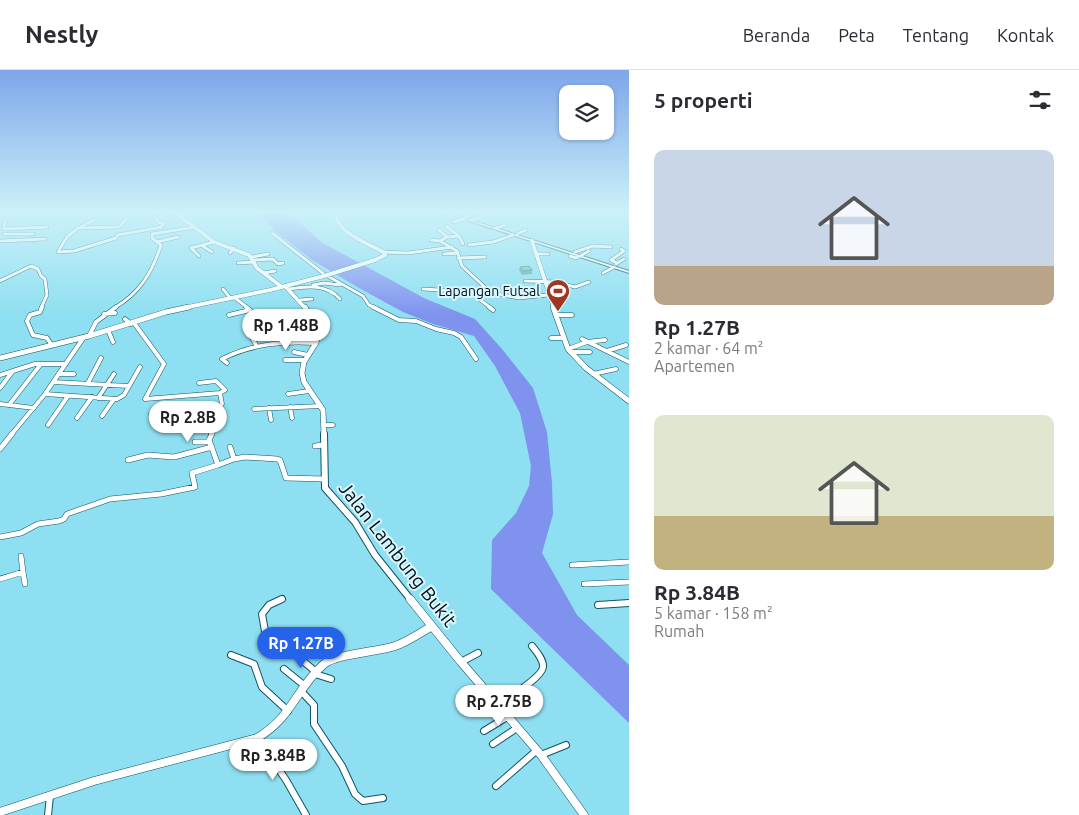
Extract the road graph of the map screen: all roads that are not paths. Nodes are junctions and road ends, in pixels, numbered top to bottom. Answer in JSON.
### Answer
{"nodes":[{"id":1,"x":62,"y":246,"type":"edge"},
{"id":2,"x":91,"y":246,"type":"edge"},
{"id":3,"x":160,"y":246,"type":"edge"},
{"id":4,"x":198,"y":246,"type":"edge"},
{"id":5,"x":202,"y":246,"type":"edge"},
{"id":6,"x":227,"y":246,"type":"edge"},
{"id":7,"x":288,"y":246,"type":"edge"},
{"id":8,"x":371,"y":246,"type":"edge"},
{"id":9,"x":533,"y":246,"type":"edge"},
{"id":10,"x":550,"y":246,"type":"edge"},
{"id":11,"x":552,"y":246,"type":"edge"},
{"id":12,"x":452,"y":247,"type":"joint"},
{"id":13,"x":611,"y":247,"type":"dead end"},
{"id":14,"x":234,"y":248,"type":"junction"},
{"id":15,"x":620,"y":249,"type":"dead end"},
{"id":16,"x":566,"y":250,"type":"junction"},
{"id":17,"x":212,"y":252,"type":"dead end"},
{"id":18,"x":384,"y":252,"type":"junction"},
{"id":19,"x":575,"y":252,"type":"junction"},
{"id":20,"x":589,"y":252,"type":"dead end"},
{"id":21,"x":230,"y":253,"type":"dead end"},
{"id":22,"x":458,"y":253,"type":"junction"},
{"id":23,"x":268,"y":254,"type":"dead end"},
{"id":24,"x":444,"y":254,"type":"dead end"},
{"id":25,"x":536,"y":254,"type":"junction"},
{"id":26,"x":548,"y":254,"type":"dead end"},
{"id":27,"x":581,"y":255,"type":"junction"},
{"id":28,"x":199,"y":256,"type":"dead end"},
{"id":29,"x":570,"y":256,"type":"dead end"},
{"id":30,"x":484,"y":257,"type":"dead end"},
{"id":31,"x":458,"y":258,"type":"junction"},
{"id":32,"x":624,"y":259,"type":"dead end"},
{"id":33,"x":253,"y":260,"type":"junction"},
{"id":34,"x":238,"y":262,"type":"dead end"},
{"id":35,"x":283,"y":263,"type":"dead end"},
{"id":36,"x":615,"y":265,"type":"junction"},
{"id":37,"x":275,"y":271,"type":"dead end"},
{"id":38,"x":629,"y":271,"type":"edge"},
{"id":39,"x":603,"y":272,"type":"dead end"},
{"id":40,"x":264,"y":273,"type":"junction"},
{"id":41,"x":0,"y":281,"type":"edge"},
{"id":42,"x":525,"y":281,"type":"dead end"},
{"id":43,"x":544,"y":282,"type":"junction"},
{"id":44,"x":589,"y":282,"type":"dead end"},
{"id":45,"x":309,"y":286,"type":"junction"},
{"id":46,"x":347,"y":286,"type":"junction"},
{"id":47,"x":286,"y":288,"type":"junction"},
{"id":48,"x":223,"y":289,"type":"dead end"},
{"id":49,"x":423,"y":289,"type":"dead end"},
{"id":50,"x":472,"y":292,"type":"junction"},
{"id":51,"x":491,"y":293,"type":"junction"},
{"id":52,"x":548,"y":294,"type":"junction"},
{"id":53,"x":233,"y":299,"type":"junction"},
{"id":54,"x":312,"y":299,"type":"dead end"},
{"id":55,"x":340,"y":299,"type":"dead end"},
{"id":56,"x":300,"y":300,"type":"junction"},
{"id":57,"x":493,"y":310,"type":"dead end"},
{"id":58,"x":308,"y":311,"type":"junction"},
{"id":59,"x":115,"y":313,"type":"dead end"},
{"id":60,"x":104,"y":314,"type":"junction"},
{"id":61,"x":229,"y":315,"type":"dead end"},
{"id":62,"x":556,"y":315,"type":"junction"},
{"id":63,"x":572,"y":315,"type":"dead end"},
{"id":64,"x":125,"y":319,"type":"dead end"},
{"id":65,"x":274,"y":323,"type":"dead end"},
{"id":66,"x":132,"y":324,"type":"junction"},
{"id":67,"x":108,"y":330,"type":"junction"},
{"id":68,"x":86,"y":336,"type":"junction"},
{"id":69,"x":250,"y":336,"type":"dead end"},
{"id":70,"x":551,"y":338,"type":"dead end"},
{"id":71,"x":563,"y":338,"type":"junction"},
{"id":72,"x":582,"y":339,"type":"dead end"},
{"id":73,"x":605,"y":340,"type":"dead end"},
{"id":74,"x":113,"y":342,"type":"dead end"},
{"id":75,"x":588,"y":342,"type":"junction"},
{"id":76,"x":316,"y":343,"type":"junction"},
{"id":77,"x":51,"y":344,"type":"junction"},
{"id":78,"x":256,"y":345,"type":"junction"},
{"id":79,"x":626,"y":345,"type":"dead end"},
{"id":80,"x":569,"y":350,"type":"junction"},
{"id":81,"x":294,"y":352,"type":"dead end"},
{"id":82,"x":590,"y":352,"type":"dead end"},
{"id":83,"x":607,"y":352,"type":"junction"},
{"id":84,"x":0,"y":358,"type":"edge"},
{"id":85,"x":101,"y":358,"type":"dead end"},
{"id":86,"x":306,"y":358,"type":"junction"},
{"id":87,"x":476,"y":359,"type":"dead end"},
{"id":88,"x":285,"y":360,"type":"dead end"},
{"id":89,"x":629,"y":362,"type":"edge"},
{"id":90,"x":227,"y":363,"type":"dead end"},
{"id":91,"x":41,"y":364,"type":"junction"},
{"id":92,"x":66,"y":364,"type":"junction"},
{"id":93,"x":140,"y":367,"type":"dead end"},
{"id":94,"x":586,"y":368,"type":"junction"},
{"id":95,"x":580,"y":369,"type":"dead end"},
{"id":96,"x":616,"y":369,"type":"dead end"},
{"id":97,"x":13,"y":371,"type":"junction"},
{"id":98,"x":59,"y":374,"type":"junction"},
{"id":99,"x":74,"y":374,"type":"dead end"},
{"id":100,"x":114,"y":374,"type":"dead end"},
{"id":101,"x":593,"y":374,"type":"junction"},
{"id":102,"x":0,"y":375,"type":"edge"},
{"id":103,"x":53,"y":382,"type":"junction"},
{"id":104,"x":88,"y":383,"type":"junction"},
{"id":105,"x":199,"y":383,"type":"dead end"},
{"id":106,"x":107,"y":384,"type":"junction"},
{"id":107,"x":129,"y":386,"type":"junction"},
{"id":108,"x":0,"y":388,"type":"edge"},
{"id":109,"x":309,"y":391,"type":"junction"},
{"id":110,"x":220,"y":393,"type":"junction"},
{"id":111,"x":45,"y":394,"type":"junction"},
{"id":112,"x":288,"y":394,"type":"dead end"},
{"id":113,"x":68,"y":396,"type":"junction"},
{"id":114,"x":92,"y":397,"type":"junction"},
{"id":115,"x":98,"y":398,"type":"junction"},
{"id":116,"x":114,"y":399,"type":"junction"},
{"id":117,"x":629,"y":401,"type":"edge"},
{"id":118,"x":0,"y":404,"type":"edge"},
{"id":119,"x":8,"y":405,"type":"junction"},
{"id":120,"x":322,"y":406,"type":"junction"},
{"id":121,"x":290,"y":407,"type":"junction"},
{"id":122,"x":34,"y":408,"type":"junction"},
{"id":123,"x":208,"y":408,"type":"junction"},
{"id":124,"x":269,"y":408,"type":"junction"},
{"id":125,"x":254,"y":409,"type":"dead end"},
{"id":126,"x":151,"y":414,"type":"dead end"},
{"id":127,"x":102,"y":416,"type":"dead end"},
{"id":128,"x":77,"y":418,"type":"dead end"},
{"id":129,"x":292,"y":418,"type":"dead end"},
{"id":130,"x":270,"y":420,"type":"dead end"},
{"id":131,"x":324,"y":425,"type":"junction"},
{"id":132,"x":333,"y":425,"type":"dead end"},
{"id":133,"x":48,"y":426,"type":"dead end"},
{"id":134,"x":195,"y":442,"type":"dead end"},
{"id":135,"x":211,"y":444,"type":"junction"},
{"id":136,"x":323,"y":445,"type":"junction"},
{"id":137,"x":315,"y":446,"type":"dead end"},
{"id":138,"x":230,"y":447,"type":"dead end"},
{"id":139,"x":0,"y":449,"type":"edge"},
{"id":140,"x":234,"y":459,"type":"junction"},
{"id":141,"x":128,"y":460,"type":"dead end"},
{"id":142,"x":218,"y":465,"type":"junction"},
{"id":143,"x":325,"y":479,"type":"junction"},
{"id":144,"x":0,"y":537,"type":"edge"},
{"id":145,"x":22,"y":556,"type":"dead end"},
{"id":146,"x":629,"y":562,"type":"edge"},
{"id":147,"x":572,"y":565,"type":"dead end"},
{"id":148,"x":23,"y":572,"type":"junction"},
{"id":149,"x":0,"y":579,"type":"edge"},
{"id":150,"x":629,"y":582,"type":"edge"},
{"id":151,"x":25,"y":584,"type":"dead end"},
{"id":152,"x":584,"y":584,"type":"dead end"},
{"id":153,"x":282,"y":600,"type":"dead end"},
{"id":154,"x":629,"y":603,"type":"edge"},
{"id":155,"x":598,"y":605,"type":"dead end"},
{"id":156,"x":432,"y":626,"type":"junction"},
{"id":157,"x":532,"y":646,"type":"dead end"},
{"id":158,"x":478,"y":654,"type":"dead end"},
{"id":159,"x":231,"y":655,"type":"dead end"},
{"id":160,"x":461,"y":662,"type":"junction"},
{"id":161,"x":284,"y":670,"type":"dead end"},
{"id":162,"x":314,"y":673,"type":"junction"},
{"id":163,"x":331,"y":679,"type":"dead end"},
{"id":164,"x":302,"y":688,"type":"junction"},
{"id":165,"x":497,"y":706,"type":"junction"},
{"id":166,"x":288,"y":711,"type":"junction"},
{"id":167,"x":507,"y":718,"type":"junction"},
{"id":168,"x":517,"y":728,"type":"junction"},
{"id":169,"x":484,"y":732,"type":"dead end"},
{"id":170,"x":257,"y":738,"type":"junction"},
{"id":171,"x":493,"y":744,"type":"dead end"},
{"id":172,"x":566,"y":745,"type":"dead end"},
{"id":173,"x":538,"y":753,"type":"junction"},
{"id":174,"x":496,"y":786,"type":"dead end"},
{"id":175,"x":50,"y":794,"type":"junction"},
{"id":176,"x":383,"y":798,"type":"dead end"},
{"id":177,"x":0,"y":812,"type":"edge"},
{"id":178,"x":48,"y":815,"type":"edge"},
{"id":179,"x":306,"y":815,"type":"edge"},
{"id":180,"x":584,"y":815,"type":"edge"}],
"edges":[{"from":1,"to":2,"type":"street"},
{"from":3,"to":60,"type":"street"},
{"from":4,"to":28,"type":"street"},
{"from":5,"to":17,"type":"street"},
{"from":6,"to":14,"type":"street"},
{"from":7,"to":46,"type":"street"},
{"from":8,"to":18,"type":"street"},
{"from":9,"to":25,"type":"street"},
{"from":10,"to":16,"type":"main road"},
{"from":11,"to":16,"type":"main road"},
{"from":12,"to":18,"type":"street"},
{"from":12,"to":22,"type":"street"},
{"from":13,"to":19,"type":"street"},
{"from":14,"to":21,"type":"street"},
{"from":14,"to":33,"type":"street"},
{"from":15,"to":36,"type":"street"},
{"from":16,"to":19,"type":"main road"},
{"from":16,"to":27,"type":"main road"},
{"from":18,"to":47,"type":"street","bridge":true},
{"from":19,"to":27,"type":"main road"},
{"from":20,"to":27,"type":"street"},
{"from":22,"to":24,"type":"street"},
{"from":22,"to":31,"type":"street"},
{"from":23,"to":33,"type":"street"},
{"from":25,"to":26,"type":"street"},
{"from":25,"to":43,"type":"street"},
{"from":27,"to":29,"type":"street"},
{"from":27,"to":36,"type":"main road"},
{"from":27,"to":36,"type":"main road"},
{"from":30,"to":31,"type":"street"},
{"from":31,"to":51,"type":"street"},
{"from":32,"to":36,"type":"street"},
{"from":33,"to":34,"type":"street"},
{"from":33,"to":35,"type":"street"},
{"from":33,"to":40,"type":"street"},
{"from":36,"to":38,"type":"main road"},
{"from":36,"to":39,"type":"street"},
{"from":37,"to":40,"type":"street"},
{"from":40,"to":47,"type":"street"},
{"from":41,"to":77,"type":"street"},
{"from":42,"to":43,"type":"street"},
{"from":43,"to":44,"type":"street"},
{"from":43,"to":52,"type":"street"},
{"from":45,"to":46,"type":"street"},
{"from":45,"to":47,"type":"street"},
{"from":45,"to":55,"type":"street"},
{"from":46,"to":87,"type":"street"},
{"from":47,"to":53,"type":"street"},
{"from":47,"to":56,"type":"street"},
{"from":48,"to":53,"type":"street"},
{"from":49,"to":50,"type":"street"},
{"from":50,"to":51,"type":"street"},
{"from":50,"to":57,"type":"street"},
{"from":51,"to":52,"type":"street"},
{"from":52,"to":62,"type":"street"},
{"from":53,"to":61,"type":"street"},
{"from":53,"to":66,"type":"street"},
{"from":54,"to":56,"type":"street"},
{"from":56,"to":58,"type":"street"},
{"from":58,"to":65,"type":"street"},
{"from":58,"to":76,"type":"street"},
{"from":59,"to":60,"type":"street"},
{"from":60,"to":68,"type":"street"},
{"from":62,"to":63,"type":"street"},
{"from":62,"to":71,"type":"street"},
{"from":64,"to":66,"type":"street"},
{"from":66,"to":67,"type":"street"},
{"from":66,"to":110,"type":"street"},
{"from":67,"to":68,"type":"street"},
{"from":67,"to":74,"type":"street"},
{"from":68,"to":77,"type":"street"},
{"from":68,"to":92,"type":"street"},
{"from":69,"to":78,"type":"street"},
{"from":70,"to":71,"type":"street"},
{"from":71,"to":80,"type":"street"},
{"from":72,"to":75,"type":"street"},
{"from":73,"to":75,"type":"street"},
{"from":75,"to":80,"type":"street"},
{"from":75,"to":83,"type":"street"},
{"from":76,"to":78,"type":"street"},
{"from":76,"to":86,"type":"street"},
{"from":77,"to":84,"type":"street"},
{"from":78,"to":90,"type":"street"},
{"from":79,"to":83,"type":"street"},
{"from":80,"to":82,"type":"street"},
{"from":80,"to":94,"type":"street"},
{"from":81,"to":86,"type":"street"},
{"from":83,"to":89,"type":"street"},
{"from":85,"to":104,"type":"street"},
{"from":86,"to":88,"type":"street"},
{"from":86,"to":109,"type":"street"},
{"from":91,"to":92,"type":"street"},
{"from":91,"to":97,"type":"street"},
{"from":91,"to":119,"type":"street"},
{"from":92,"to":98,"type":"street"},
{"from":93,"to":107,"type":"street"},
{"from":94,"to":95,"type":"street"},
{"from":94,"to":101,"type":"street"},
{"from":96,"to":101,"type":"street"},
{"from":97,"to":102,"type":"street"},
{"from":97,"to":108,"type":"street"},
{"from":98,"to":99,"type":"street"},
{"from":98,"to":103,"type":"street"},
{"from":100,"to":106,"type":"street"},
{"from":101,"to":117,"type":"street"},
{"from":103,"to":104,"type":"street"},
{"from":103,"to":111,"type":"street"},
{"from":104,"to":106,"type":"street"},
{"from":105,"to":110,"type":"street"},
{"from":106,"to":107,"type":"street"},
{"from":106,"to":115,"type":"street"},
{"from":107,"to":116,"type":"street"},
{"from":109,"to":112,"type":"street"},
{"from":109,"to":120,"type":"street"},
{"from":110,"to":123,"type":"street"},
{"from":111,"to":113,"type":"street"},
{"from":111,"to":122,"type":"street"},
{"from":113,"to":114,"type":"street"},
{"from":113,"to":133,"type":"street"},
{"from":114,"to":115,"type":"street"},
{"from":114,"to":128,"type":"street"},
{"from":115,"to":116,"type":"street"},
{"from":116,"to":127,"type":"street"},
{"from":118,"to":119,"type":"street"},
{"from":119,"to":122,"type":"street"},
{"from":120,"to":121,"type":"street"},
{"from":120,"to":131,"type":"street","name":"Jalan Lambung Bukit"},
{"from":121,"to":124,"type":"street"},
{"from":121,"to":129,"type":"street"},
{"from":122,"to":139,"type":"street"},
{"from":123,"to":126,"type":"street"},
{"from":123,"to":135,"type":"street"},
{"from":124,"to":125,"type":"street"},
{"from":124,"to":130,"type":"street"},
{"from":131,"to":132,"type":"street"},
{"from":131,"to":136,"type":"street","name":"Jalan Lambung Bukit"},
{"from":134,"to":135,"type":"street"},
{"from":135,"to":141,"type":"street"},
{"from":135,"to":142,"type":"street"},
{"from":136,"to":137,"type":"street"},
{"from":136,"to":143,"type":"street","name":"Jalan Lambung Bukit"},
{"from":138,"to":140,"type":"street"},
{"from":140,"to":142,"type":"street"},
{"from":140,"to":143,"type":"street"},
{"from":142,"to":144,"type":"street"},
{"from":143,"to":156,"type":"street","name":"Jalan Lambung Bukit"},
{"from":145,"to":148,"type":"street"},
{"from":146,"to":147,"type":"street"},
{"from":148,"to":149,"type":"street"},
{"from":148,"to":151,"type":"street"},
{"from":150,"to":152,"type":"street"},
{"from":153,"to":162,"type":"street"},
{"from":154,"to":155,"type":"street"},
{"from":156,"to":160,"type":"street","name":"Jalan Lambung Bukit"},
{"from":156,"to":162,"type":"street"},
{"from":157,"to":165,"type":"street"},
{"from":158,"to":160,"type":"street"},
{"from":159,"to":166,"type":"street"},
{"from":160,"to":165,"type":"street","name":"Jalan Lambung Bukit"},
{"from":161,"to":164,"type":"street"},
{"from":162,"to":163,"type":"street"},
{"from":162,"to":164,"type":"street"},
{"from":164,"to":166,"type":"street"},
{"from":164,"to":176,"type":"street"},
{"from":165,"to":167,"type":"street","name":"Jalan Lambung Bukit"},
{"from":166,"to":170,"type":"street"},
{"from":167,"to":168,"type":"street","name":"Jalan Lambung Bukit"},
{"from":167,"to":169,"type":"street"},
{"from":168,"to":171,"type":"street"},
{"from":168,"to":173,"type":"street","name":"Jalan Lambung Bukit"},
{"from":170,"to":175,"type":"street"},
{"from":170,"to":179,"type":"street"},
{"from":172,"to":173,"type":"street"},
{"from":173,"to":174,"type":"street"},
{"from":173,"to":180,"type":"street","name":"Jalan Lambung Bukit"},
{"from":175,"to":177,"type":"street"},
{"from":175,"to":178,"type":"street"}]}
